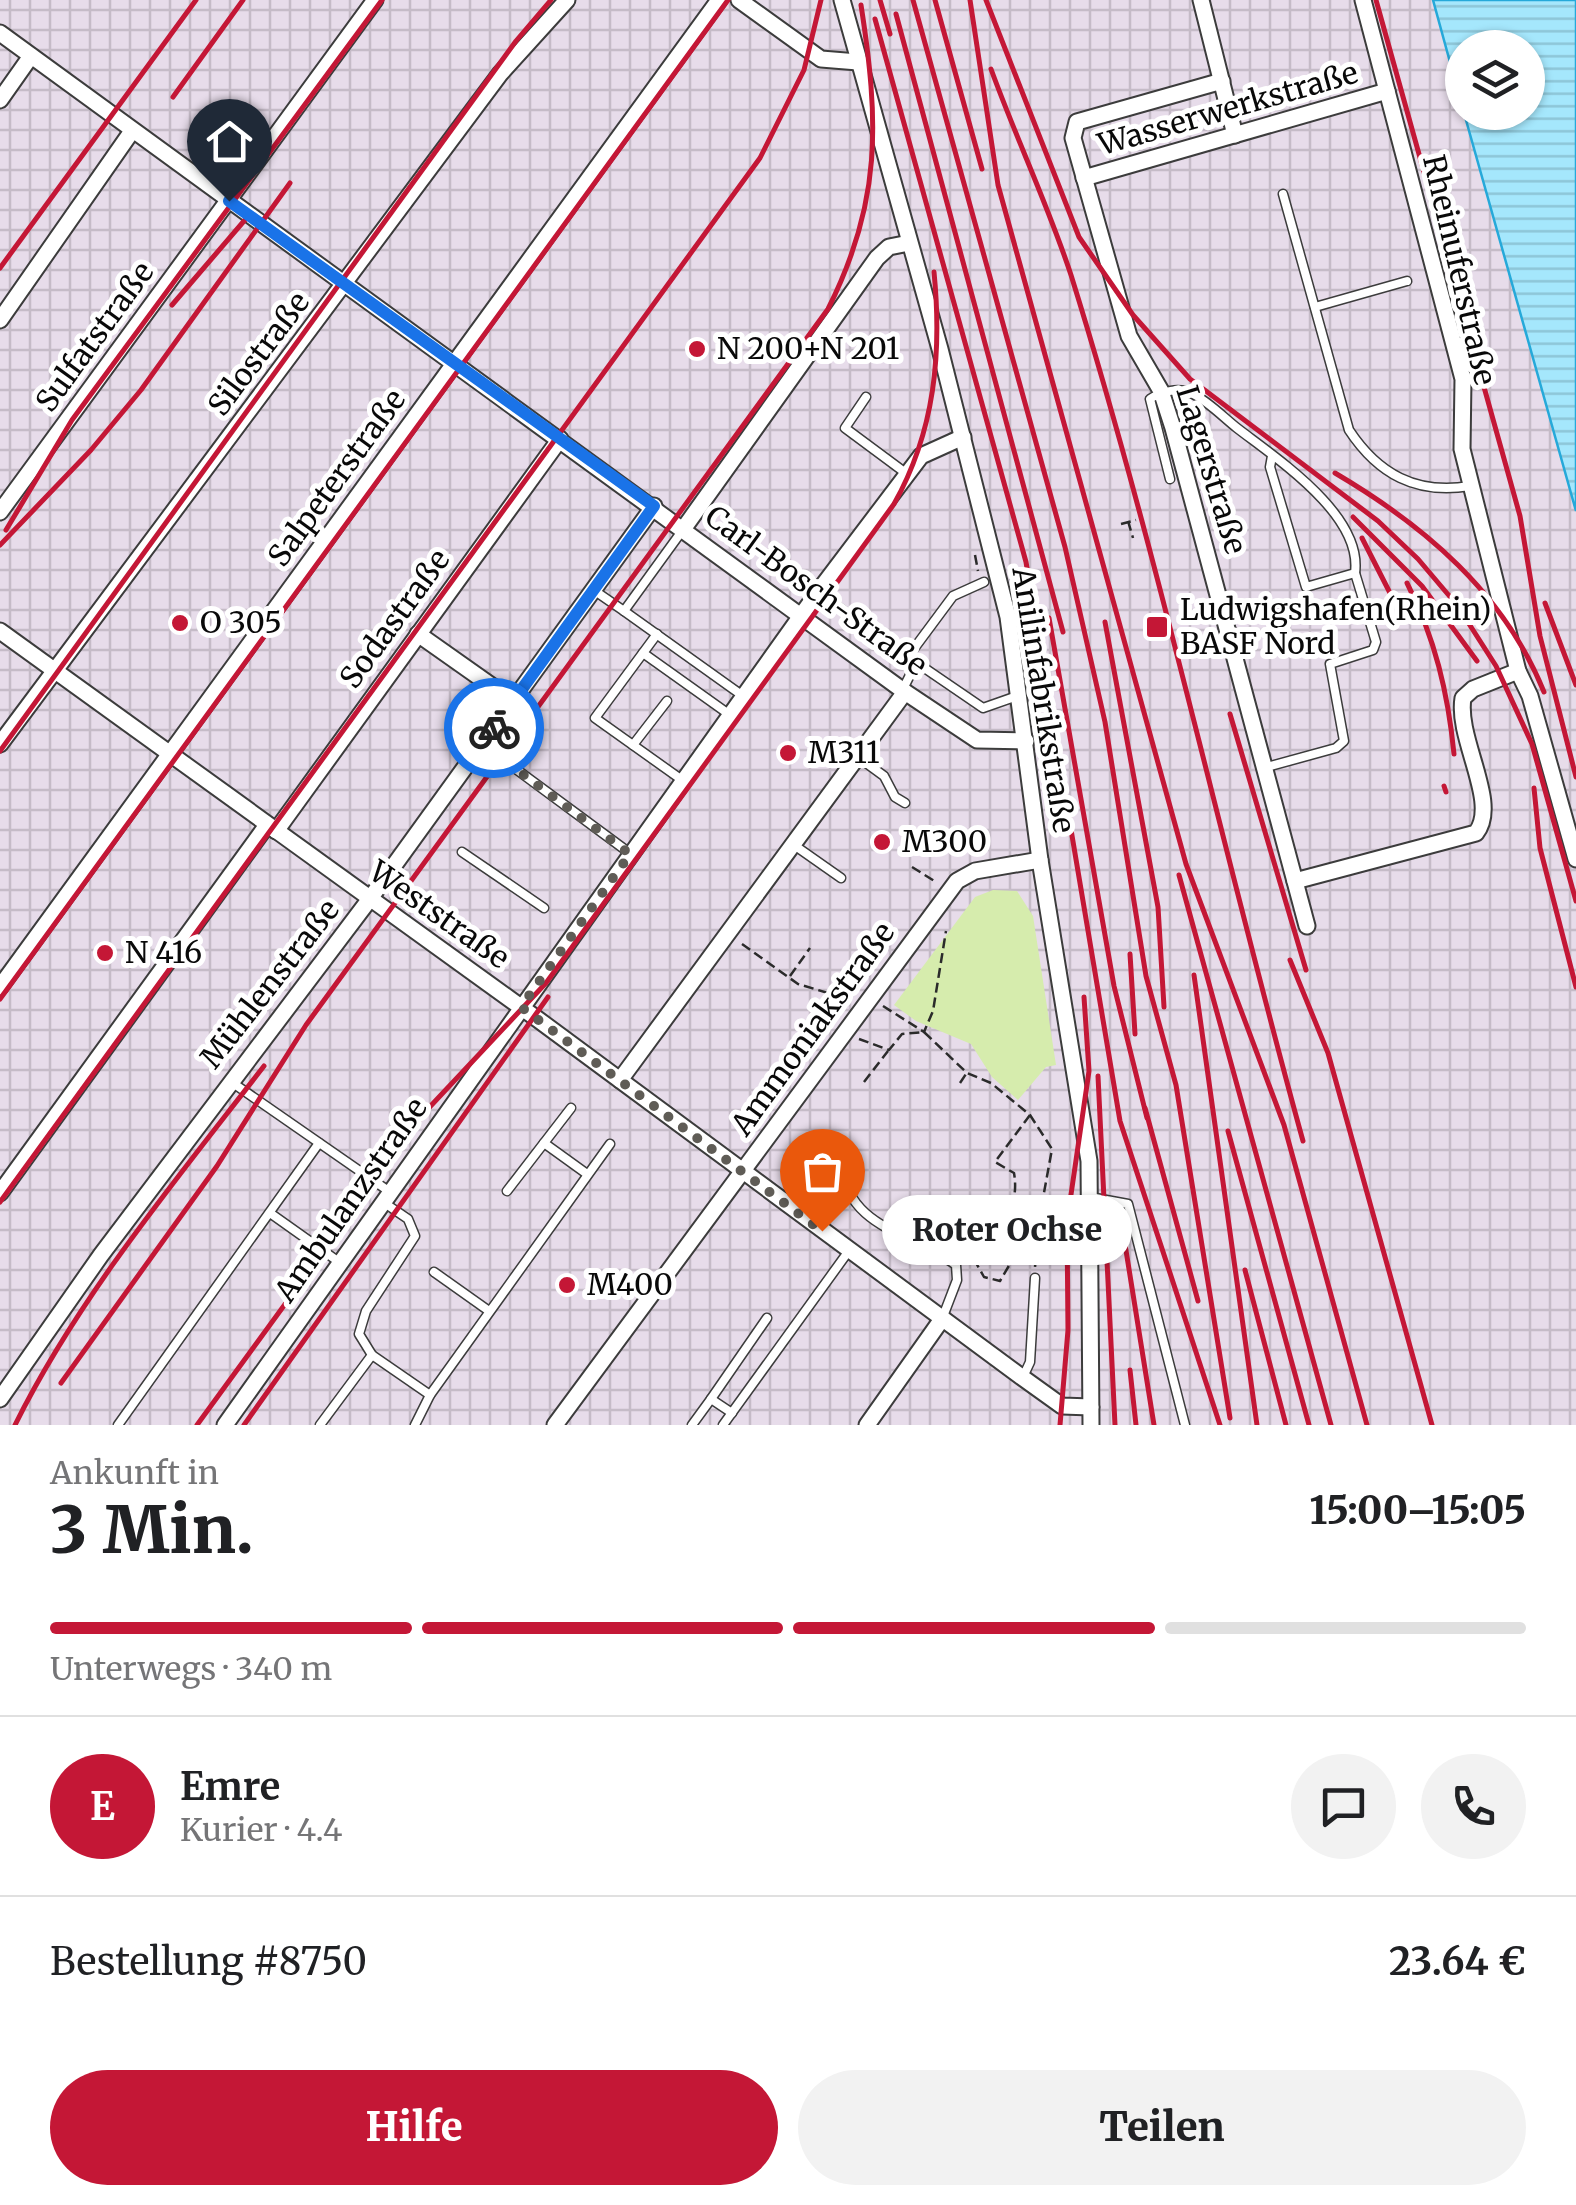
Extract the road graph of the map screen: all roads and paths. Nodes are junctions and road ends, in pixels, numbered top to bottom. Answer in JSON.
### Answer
{"nodes":[{"id":1,"x":375,"y":0,"type":"edge"},
{"id":2,"x":567,"y":0,"type":"edge"},
{"id":3,"x":719,"y":0,"type":"edge"},
{"id":4,"x":739,"y":0,"type":"edge"},
{"id":5,"x":842,"y":0,"type":"edge"},
{"id":6,"x":1201,"y":0,"type":"edge"},
{"id":7,"x":1364,"y":0,"type":"edge"},
{"id":8,"x":0,"y":33,"type":"edge"},
{"id":9,"x":31,"y":56,"type":"junction"},
{"id":10,"x":858,"y":62,"type":"junction"},
{"id":11,"x":1222,"y":81,"type":"junction"},
{"id":12,"x":1387,"y":92,"type":"junction"},
{"id":13,"x":0,"y":100,"type":"edge"},
{"id":14,"x":132,"y":131,"type":"junction"},
{"id":15,"x":1236,"y":135,"type":"junction"},
{"id":16,"x":1084,"y":178,"type":"junction"},
{"id":17,"x":1284,"y":194,"type":"dead end"},
{"id":18,"x":229,"y":201,"type":"junction"},
{"id":19,"x":909,"y":243,"type":"junction"},
{"id":20,"x":1407,"y":281,"type":"dead end"},
{"id":21,"x":346,"y":286,"type":"junction"},
{"id":22,"x":1315,"y":307,"type":"junction"},
{"id":23,"x":0,"y":320,"type":"edge"},
{"id":24,"x":454,"y":363,"type":"junction"},
{"id":25,"x":1161,"y":391,"type":"junction"},
{"id":26,"x":866,"y":397,"type":"dead end"},
{"id":27,"x":963,"y":436,"type":"junction"},
{"id":28,"x":560,"y":439,"type":"junction"},
{"id":29,"x":1272,"y":456,"type":"junction"},
{"id":30,"x":908,"y":474,"type":"junction"},
{"id":31,"x":1170,"y":479,"type":"dead end"},
{"id":32,"x":1470,"y":486,"type":"junction"},
{"id":33,"x":654,"y":506,"type":"junction"},
{"id":34,"x":0,"y":512,"type":"edge"},
{"id":35,"x":1136,"y":520,"type":"dead end"},
{"id":36,"x":1128,"y":522,"type":"junction"},
{"id":37,"x":1121,"y":524,"type":"dead end"},
{"id":38,"x":684,"y":528,"type":"junction"},
{"id":39,"x":1133,"y":538,"type":"dead end"},
{"id":40,"x":974,"y":552,"type":"dead end"},
{"id":41,"x":1355,"y":574,"type":"junction"},
{"id":42,"x":982,"y":582,"type":"joint"},
{"id":43,"x":594,"y":590,"type":"junction"},
{"id":44,"x":818,"y":592,"type":"junction"},
{"id":45,"x":624,"y":610,"type":"junction"},
{"id":46,"x":802,"y":614,"type":"junction"},
{"id":47,"x":0,"y":631,"type":"edge"},
{"id":48,"x":418,"y":634,"type":"junction"},
{"id":49,"x":656,"y":634,"type":"junction"},
{"id":50,"x":643,"y":653,"type":"junction"},
{"id":51,"x":907,"y":658,"type":"junction"},
{"id":52,"x":911,"y":668,"type":"junction"},
{"id":53,"x":53,"y":670,"type":"junction"},
{"id":54,"x":1518,"y":671,"type":"junction"},
{"id":55,"x":904,"y":690,"type":"junction"},
{"id":56,"x":1020,"y":695,"type":"junction"},
{"id":57,"x":744,"y":696,"type":"junction"},
{"id":58,"x":513,"y":702,"type":"junction"},
{"id":59,"x":667,"y":702,"type":"dead end"},
{"id":60,"x":730,"y":715,"type":"junction"},
{"id":61,"x":1026,"y":742,"type":"junction"},
{"id":62,"x":0,"y":744,"type":"edge"},
{"id":63,"x":482,"y":744,"type":"junction"},
{"id":64,"x":633,"y":745,"type":"junction"},
{"id":65,"x":172,"y":755,"type":"junction"},
{"id":66,"x":858,"y":757,"type":"junction"},
{"id":67,"x":1263,"y":768,"type":"junction"},
{"id":68,"x":683,"y":781,"type":"junction"},
{"id":69,"x":905,"y":804,"type":"dead end"},
{"id":70,"x":272,"y":828,"type":"junction"},
{"id":71,"x":794,"y":845,"type":"junction"},
{"id":72,"x":462,"y":852,"type":"dead end"},
{"id":73,"x":630,"y":854,"type":"junction"},
{"id":74,"x":1576,"y":859,"type":"edge"},
{"id":75,"x":1040,"y":860,"type":"junction"},
{"id":76,"x":912,"y":867,"type":"dead end"},
{"id":77,"x":922,"y":873,"type":"dead end"},
{"id":78,"x":841,"y":878,"type":"dead end"},
{"id":79,"x":1294,"y":881,"type":"junction"},
{"id":80,"x":370,"y":900,"type":"junction"},
{"id":81,"x":544,"y":908,"type":"dead end"},
{"id":82,"x":1308,"y":926,"type":"dead end"},
{"id":83,"x":946,"y":932,"type":"dead end"},
{"id":84,"x":728,"y":934,"type":"junction"},
{"id":85,"x":810,"y":948,"type":"dead end"},
{"id":86,"x":789,"y":978,"type":"junction"},
{"id":87,"x":0,"y":987,"type":"edge"},
{"id":88,"x":865,"y":1003,"type":"junction"},
{"id":89,"x":521,"y":1007,"type":"junction"},
{"id":90,"x":846,"y":1030,"type":"junction"},
{"id":91,"x":924,"y":1032,"type":"junction"},
{"id":92,"x":888,"y":1050,"type":"junction"},
{"id":93,"x":967,"y":1073,"type":"junction"},
{"id":94,"x":620,"y":1080,"type":"junction"},
{"id":95,"x":230,"y":1081,"type":"junction"},
{"id":96,"x":864,"y":1082,"type":"dead end"},
{"id":97,"x":960,"y":1083,"type":"dead end"},
{"id":98,"x":571,"y":1108,"type":"dead end"},
{"id":99,"x":1030,"y":1115,"type":"junction"},
{"id":100,"x":544,"y":1143,"type":"junction"},
{"id":101,"x":319,"y":1144,"type":"junction"},
{"id":102,"x":610,"y":1144,"type":"dead end"},
{"id":103,"x":841,"y":1164,"type":"dead end"},
{"id":104,"x":743,"y":1170,"type":"junction"},
{"id":105,"x":588,"y":1174,"type":"junction"},
{"id":106,"x":507,"y":1191,"type":"dead end"},
{"id":107,"x":0,"y":1193,"type":"edge"},
{"id":108,"x":387,"y":1197,"type":"junction"},
{"id":109,"x":1090,"y":1197,"type":"junction"},
{"id":110,"x":1041,"y":1211,"type":"junction"},
{"id":111,"x":270,"y":1212,"type":"junction"},
{"id":112,"x":848,"y":1252,"type":"junction"},
{"id":113,"x":340,"y":1262,"type":"junction"},
{"id":114,"x":434,"y":1272,"type":"dead end"},
{"id":115,"x":1035,"y":1278,"type":"joint"},
{"id":116,"x":489,"y":1311,"type":"junction"},
{"id":117,"x":766,"y":1318,"type":"dead end"},
{"id":118,"x":942,"y":1319,"type":"junction"},
{"id":119,"x":372,"y":1354,"type":"junction"},
{"id":120,"x":1022,"y":1378,"type":"junction"},
{"id":121,"x":430,"y":1395,"type":"junction"},
{"id":122,"x":0,"y":1399,"type":"edge"},
{"id":123,"x":712,"y":1399,"type":"junction"},
{"id":124,"x":1091,"y":1407,"type":"junction"},
{"id":125,"x":732,"y":1412,"type":"junction"},
{"id":126,"x":118,"y":1425,"type":"edge"},
{"id":127,"x":225,"y":1425,"type":"edge"},
{"id":128,"x":320,"y":1425,"type":"edge"},
{"id":129,"x":415,"y":1425,"type":"edge"},
{"id":130,"x":556,"y":1425,"type":"edge"},
{"id":131,"x":692,"y":1425,"type":"edge"},
{"id":132,"x":722,"y":1425,"type":"edge"},
{"id":133,"x":867,"y":1425,"type":"edge"},
{"id":134,"x":1092,"y":1425,"type":"edge"},
{"id":135,"x":1185,"y":1425,"type":"edge"}],
"edges":[{"from":1,"to":18,"type":"street","name":"Sulfatstraße"},
{"from":2,"to":21,"type":"street","name":"Silostraße"},
{"from":3,"to":24,"type":"street","name":"Salpeterstraße"},
{"from":4,"to":10,"type":"street"},
{"from":5,"to":10,"type":"street","name":"Anilinfabrikstraße"},
{"from":6,"to":11,"type":"street"},
{"from":7,"to":12,"type":"street","name":"Rheinuferstraße"},
{"from":8,"to":9,"type":"street","name":"Carl-Bosch-Straße"},
{"from":9,"to":13,"type":"street"},
{"from":9,"to":14,"type":"street","name":"Carl-Bosch-Straße"},
{"from":10,"to":19,"type":"street","name":"Anilinfabrikstraße"},
{"from":11,"to":15,"type":"street"},
{"from":11,"to":16,"type":"street","name":"Lagerstraße"},
{"from":12,"to":15,"type":"street","name":"Wasserwerkstraße"},
{"from":12,"to":32,"type":"street","name":"Rheinuferstraße"},
{"from":14,"to":18,"type":"street","name":"Carl-Bosch-Straße"},
{"from":14,"to":23,"type":"street"},
{"from":15,"to":16,"type":"street","name":"Wasserwerkstraße"},
{"from":16,"to":25,"type":"street","name":"Lagerstraße"},
{"from":17,"to":22,"type":"lane"},
{"from":18,"to":21,"type":"street","name":"Carl-Bosch-Straße"},
{"from":18,"to":34,"type":"street","name":"Sulfatstraße"},
{"from":19,"to":27,"type":"street","name":"Anilinfabrikstraße"},
{"from":19,"to":38,"type":"street"},
{"from":20,"to":22,"type":"lane"},
{"from":21,"to":24,"type":"street","name":"Carl-Bosch-Straße"},
{"from":21,"to":53,"type":"street","name":"Silostraße"},
{"from":22,"to":32,"type":"lane"},
{"from":24,"to":28,"type":"street","name":"Carl-Bosch-Straße"},
{"from":24,"to":65,"type":"street","name":"Salpeterstraße"},
{"from":25,"to":29,"type":"lane"},
{"from":25,"to":31,"type":"lane"},
{"from":25,"to":67,"type":"street","name":"Lagerstraße"},
{"from":26,"to":30,"type":"lane"},
{"from":27,"to":30,"type":"street","name":"Ambulanzstraße"},
{"from":27,"to":56,"type":"street","name":"Anilinfabrikstraße"},
{"from":28,"to":33,"type":"street","name":"Carl-Bosch-Straße"},
{"from":28,"to":48,"type":"street","name":"Sodastraße"},
{"from":29,"to":41,"type":"lane"},
{"from":29,"to":41,"type":"lane"},
{"from":30,"to":44,"type":"street","name":"Ambulanzstraße"},
{"from":32,"to":54,"type":"street","name":"Rheinuferstraße"},
{"from":33,"to":38,"type":"street","name":"Carl-Bosch-Straße"},
{"from":33,"to":43,"type":"street","name":"Mühlenstraße"},
{"from":35,"to":36,"type":"path"},
{"from":36,"to":37,"type":"path"},
{"from":36,"to":39,"type":"path"},
{"from":38,"to":45,"type":"lane"},
{"from":38,"to":46,"type":"street","name":"Carl-Bosch-Straße"},
{"from":40,"to":42,"type":"path"},
{"from":41,"to":67,"type":"lane"},
{"from":42,"to":51,"type":"lane"},
{"from":43,"to":45,"type":"lane"},
{"from":43,"to":58,"type":"street","name":"Mühlenstraße"},
{"from":44,"to":46,"type":"street","name":"Ambulanzstraße"},
{"from":44,"to":51,"type":"lane"},
{"from":45,"to":49,"type":"lane"},
{"from":46,"to":55,"type":"street","name":"Carl-Bosch-Straße"},
{"from":46,"to":57,"type":"street","name":"Ambulanzstraße"},
{"from":47,"to":53,"type":"street","name":"Weststraße"},
{"from":48,"to":58,"type":"street"},
{"from":48,"to":70,"type":"street","name":"Sodastraße"},
{"from":49,"to":50,"type":"lane"},
{"from":49,"to":57,"type":"lane"},
{"from":50,"to":60,"type":"lane"},
{"from":50,"to":64,"type":"lane"},
{"from":51,"to":52,"type":"lane"},
{"from":52,"to":55,"type":"lane"},
{"from":52,"to":56,"type":"lane"},
{"from":53,"to":62,"type":"street","name":"Silostraße"},
{"from":53,"to":65,"type":"street","name":"Weststraße"},
{"from":54,"to":74,"type":"street","name":"Rheinuferstraße"},
{"from":54,"to":79,"type":"street"},
{"from":55,"to":61,"type":"street","name":"Carl-Bosch-Straße"},
{"from":55,"to":66,"type":"street"},
{"from":56,"to":61,"type":"street","name":"Anilinfabrikstraße"},
{"from":57,"to":60,"type":"street","name":"Ambulanzstraße"},
{"from":58,"to":63,"type":"street","name":"Mühlenstraße"},
{"from":59,"to":64,"type":"lane"},
{"from":60,"to":68,"type":"street","name":"Ambulanzstraße"},
{"from":61,"to":75,"type":"street","name":"Anilinfabrikstraße"},
{"from":63,"to":73,"type":"lane"},
{"from":63,"to":80,"type":"street","name":"Mühlenstraße"},
{"from":64,"to":68,"type":"lane"},
{"from":65,"to":70,"type":"street","name":"Weststraße"},
{"from":65,"to":87,"type":"street","name":"Salpeterstraße"},
{"from":66,"to":69,"type":"lane"},
{"from":66,"to":71,"type":"street"},
{"from":67,"to":79,"type":"street","name":"Lagerstraße"},
{"from":68,"to":73,"type":"street","name":"Ambulanzstraße"},
{"from":70,"to":80,"type":"street","name":"Weststraße"},
{"from":70,"to":107,"type":"street","name":"Sodastraße"},
{"from":71,"to":78,"type":"lane"},
{"from":71,"to":84,"type":"street"},
{"from":72,"to":81,"type":"lane"},
{"from":73,"to":89,"type":"street","name":"Ambulanzstraße"},
{"from":75,"to":88,"type":"street","name":"Ammoniakstraße"},
{"from":75,"to":109,"type":"street","name":"Anilinfabrikstraße"},
{"from":76,"to":77,"type":"path"},
{"from":79,"to":82,"type":"street","name":"Lagerstraße"},
{"from":80,"to":89,"type":"street","name":"Weststraße"},
{"from":80,"to":95,"type":"street","name":"Mühlenstraße"},
{"from":83,"to":91,"type":"path"},
{"from":84,"to":86,"type":"path"},
{"from":84,"to":94,"type":"street"},
{"from":85,"to":86,"type":"path"},
{"from":86,"to":88,"type":"path"},
{"from":88,"to":90,"type":"street","name":"Ammoniakstraße"},
{"from":88,"to":91,"type":"path"},
{"from":89,"to":94,"type":"street","name":"Weststraße"},
{"from":89,"to":108,"type":"street","name":"Ambulanzstraße"},
{"from":90,"to":92,"type":"path"},
{"from":90,"to":104,"type":"street","name":"Ammoniakstraße"},
{"from":91,"to":92,"type":"path"},
{"from":91,"to":93,"type":"path"},
{"from":92,"to":96,"type":"path"},
{"from":93,"to":97,"type":"path"},
{"from":93,"to":99,"type":"path"},
{"from":94,"to":104,"type":"street","name":"Weststraße"},
{"from":95,"to":101,"type":"lane"},
{"from":95,"to":122,"type":"street","name":"Mühlenstraße"},
{"from":98,"to":100,"type":"lane"},
{"from":99,"to":110,"type":"path"},
{"from":99,"to":110,"type":"path"},
{"from":100,"to":105,"type":"lane"},
{"from":100,"to":106,"type":"lane"},
{"from":101,"to":108,"type":"lane"},
{"from":101,"to":111,"type":"lane"},
{"from":102,"to":105,"type":"lane"},
{"from":103,"to":118,"type":"lane"},
{"from":104,"to":112,"type":"street","name":"Weststraße"},
{"from":104,"to":130,"type":"street","name":"Ammoniakstraße"},
{"from":105,"to":116,"type":"lane"},
{"from":108,"to":113,"type":"street","name":"Ambulanzstraße"},
{"from":108,"to":119,"type":"lane"},
{"from":109,"to":124,"type":"street","name":"Anilinfabrikstraße"},
{"from":109,"to":135,"type":"lane"},
{"from":110,"to":115,"type":"path"},
{"from":111,"to":113,"type":"lane"},
{"from":111,"to":126,"type":"lane"},
{"from":112,"to":118,"type":"street","name":"Weststraße"},
{"from":112,"to":125,"type":"lane"},
{"from":113,"to":127,"type":"street","name":"Ambulanzstraße"},
{"from":114,"to":116,"type":"lane"},
{"from":115,"to":120,"type":"lane"},
{"from":116,"to":121,"type":"lane"},
{"from":117,"to":123,"type":"lane"},
{"from":118,"to":120,"type":"street","name":"Weststraße"},
{"from":118,"to":133,"type":"street"},
{"from":119,"to":121,"type":"lane"},
{"from":119,"to":128,"type":"lane"},
{"from":120,"to":124,"type":"street","name":"Weststraße"},
{"from":121,"to":129,"type":"lane"},
{"from":123,"to":125,"type":"lane"},
{"from":123,"to":131,"type":"lane"},
{"from":124,"to":134,"type":"street","name":"Anilinfabrikstraße"},
{"from":125,"to":132,"type":"lane"}]}
